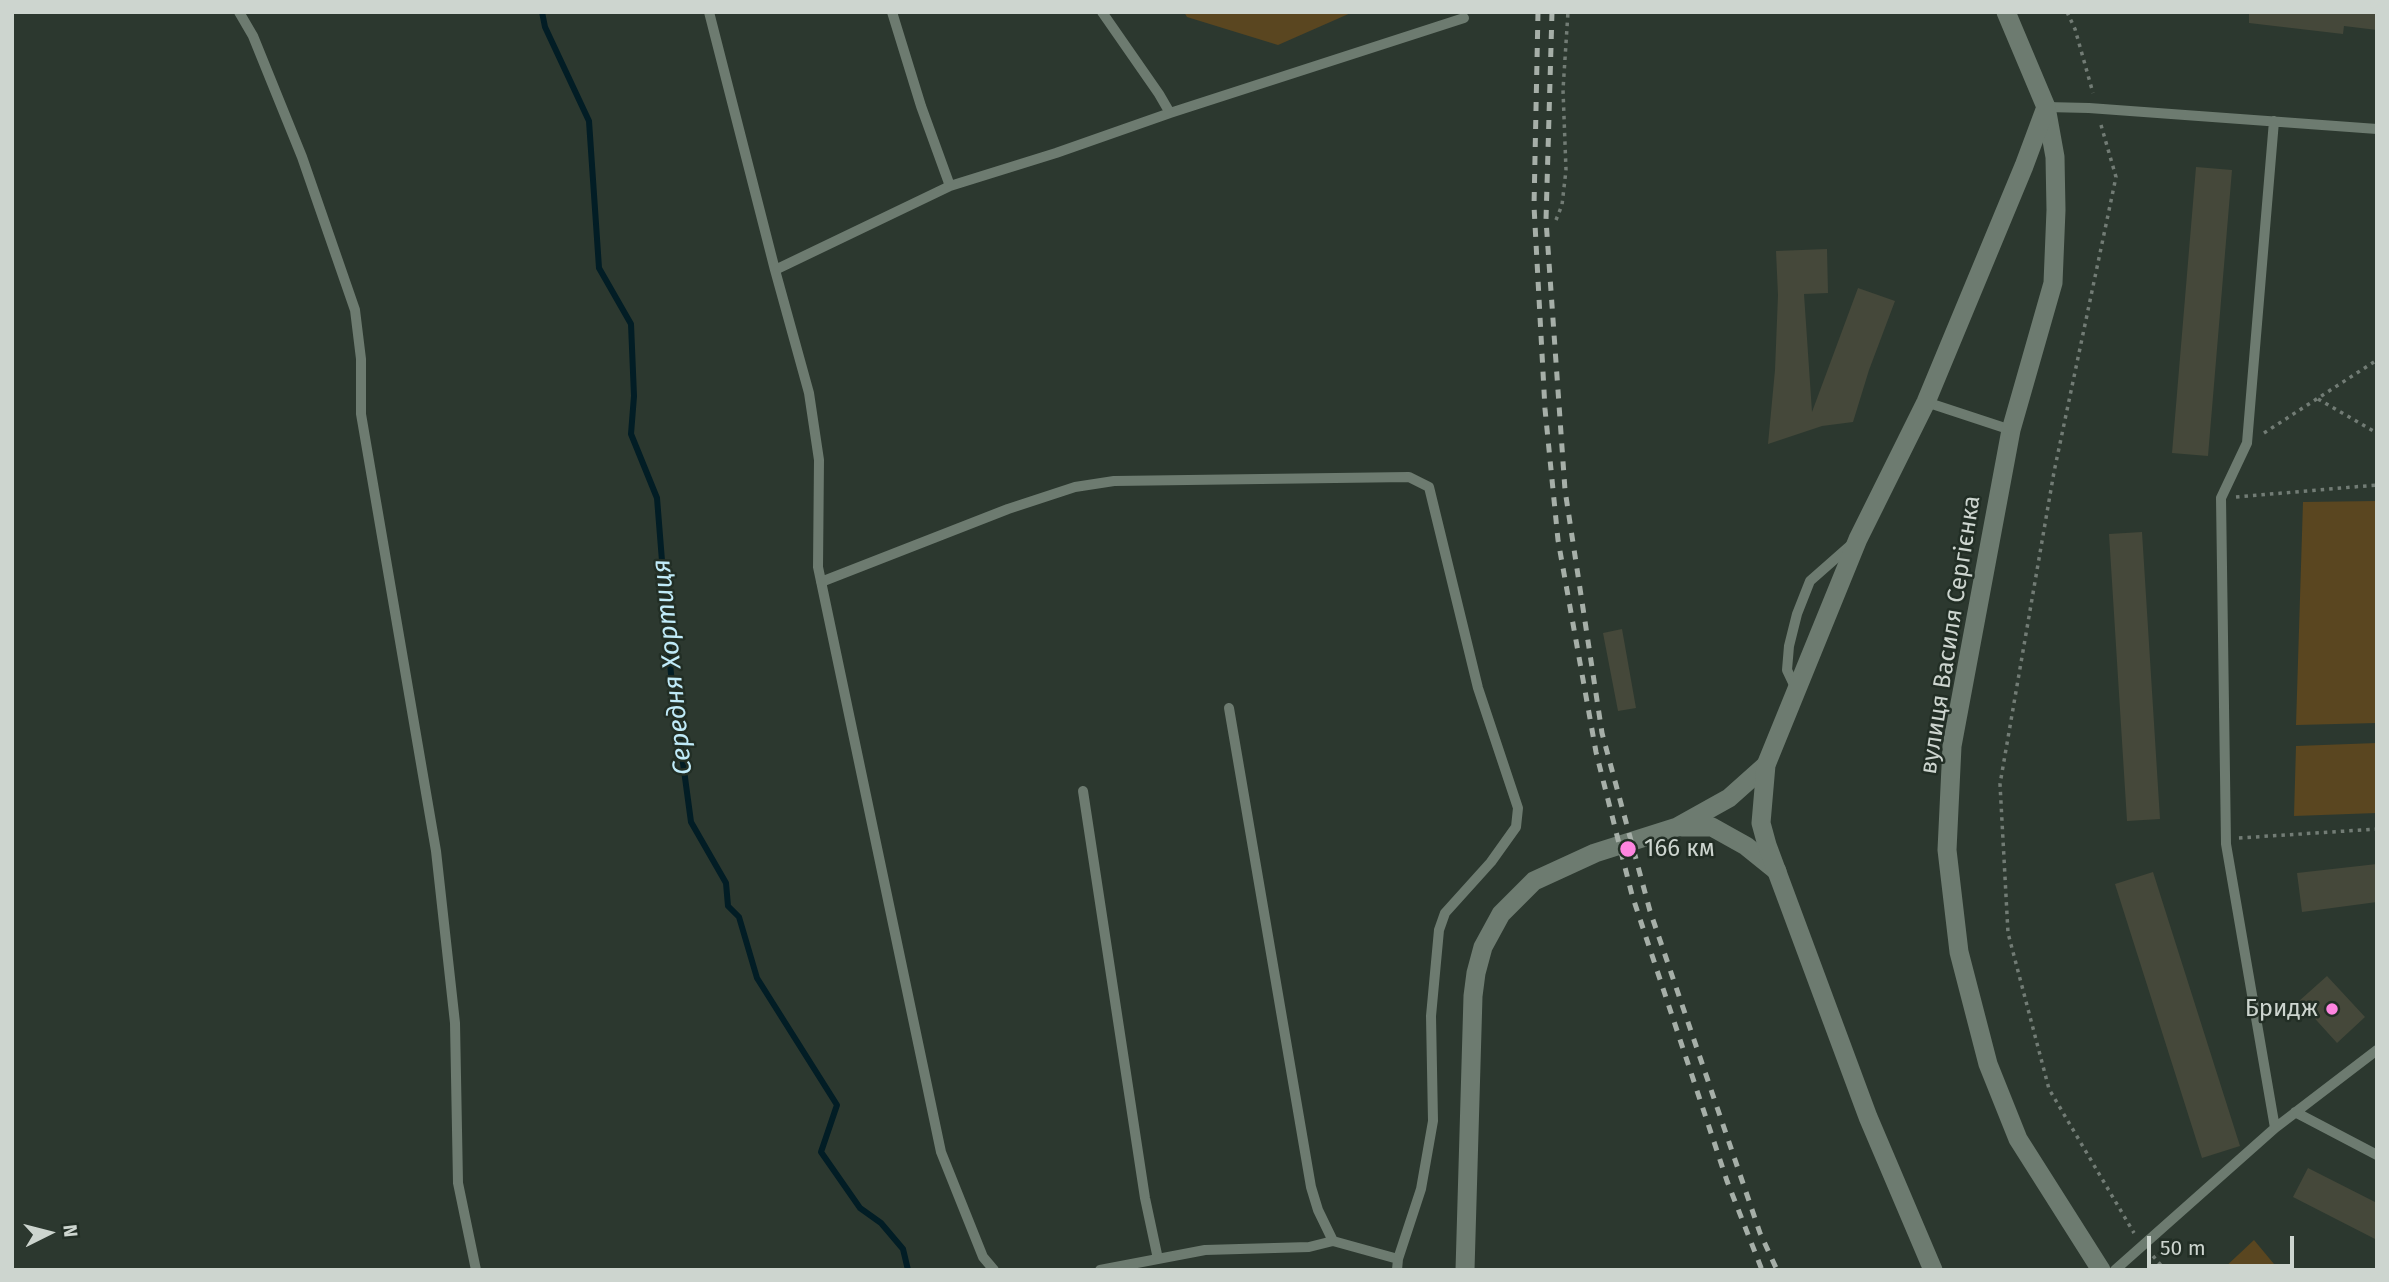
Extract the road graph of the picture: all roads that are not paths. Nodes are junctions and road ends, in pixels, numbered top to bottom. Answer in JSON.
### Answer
{"nodes":[{"id":1,"x":239,"y":12,"type":"edge"},
{"id":2,"x":709,"y":12,"type":"edge"},
{"id":3,"x":892,"y":12,"type":"edge"},
{"id":4,"x":1102,"y":12,"type":"edge"},
{"id":5,"x":2006,"y":12,"type":"edge"},
{"id":6,"x":1464,"y":18,"type":"dead end"},
{"id":7,"x":2046,"y":107,"type":"junction"},
{"id":8,"x":1170,"y":113,"type":"junction"},
{"id":9,"x":2274,"y":121,"type":"junction"},
{"id":10,"x":2377,"y":129,"type":"edge"},
{"id":11,"x":950,"y":186,"type":"junction"},
{"id":12,"x":775,"y":270,"type":"junction"},
{"id":13,"x":1926,"y":401,"type":"junction"},
{"id":14,"x":2011,"y":429,"type":"junction"},
{"id":15,"x":1858,"y":539,"type":"junction"},
{"id":16,"x":821,"y":582,"type":"junction"},
{"id":17,"x":1797,"y":691,"type":"junction"},
{"id":18,"x":1229,"y":708,"type":"dead end"},
{"id":19,"x":1766,"y":765,"type":"junction"},
{"id":20,"x":1083,"y":790,"type":"dead end"},
{"id":21,"x":1677,"y":827,"type":"junction"},
{"id":22,"x":1777,"y":871,"type":"junction"},
{"id":23,"x":2377,"y":1050,"type":"edge"},
{"id":24,"x":2295,"y":1112,"type":"junction"},
{"id":25,"x":2275,"y":1128,"type":"junction"},
{"id":26,"x":2377,"y":1155,"type":"edge"},
{"id":27,"x":1333,"y":1241,"type":"junction"},
{"id":28,"x":1158,"y":1259,"type":"junction"},
{"id":29,"x":1397,"y":1265,"type":"edge"},
{"id":30,"x":476,"y":1270,"type":"edge"},
{"id":31,"x":994,"y":1270,"type":"edge"},
{"id":32,"x":1100,"y":1270,"type":"edge"},
{"id":33,"x":1465,"y":1270,"type":"edge"},
{"id":34,"x":1933,"y":1270,"type":"edge"},
{"id":35,"x":2101,"y":1270,"type":"edge"},
{"id":36,"x":2115,"y":1270,"type":"edge"}],
"edges":[{"from":1,"to":30,"type":"lane"},
{"from":2,"to":12,"type":"lane"},
{"from":3,"to":11,"type":"lane"},
{"from":4,"to":8,"type":"lane"},
{"from":5,"to":7,"type":"street","name":"вулиця Василя Сергієнка"},
{"from":6,"to":8,"type":"lane"},
{"from":7,"to":9,"type":"lane"},
{"from":7,"to":13,"type":"street"},
{"from":7,"to":14,"type":"street","name":"вулиця Василя Сергієнка"},
{"from":8,"to":11,"type":"lane"},
{"from":9,"to":10,"type":"lane"},
{"from":9,"to":25,"type":"lane"},
{"from":11,"to":12,"type":"lane"},
{"from":12,"to":16,"type":"lane"},
{"from":13,"to":14,"type":"lane"},
{"from":13,"to":15,"type":"street"},
{"from":14,"to":35,"type":"street","name":"вулиця Василя Сергієнка"},
{"from":15,"to":17,"type":"street"},
{"from":15,"to":17,"type":"lane"},
{"from":16,"to":29,"type":"lane"},
{"from":16,"to":31,"type":"lane"},
{"from":17,"to":19,"type":"street"},
{"from":18,"to":27,"type":"lane"},
{"from":19,"to":21,"type":"street"},
{"from":19,"to":22,"type":"street"},
{"from":20,"to":28,"type":"lane"},
{"from":21,"to":22,"type":"street"},
{"from":21,"to":33,"type":"street"},
{"from":22,"to":34,"type":"street"},
{"from":23,"to":24,"type":"lane"},
{"from":24,"to":25,"type":"lane"},
{"from":24,"to":26,"type":"lane"},
{"from":25,"to":36,"type":"lane"},
{"from":27,"to":28,"type":"lane"},
{"from":27,"to":29,"type":"lane"},
{"from":28,"to":32,"type":"lane"}]}
